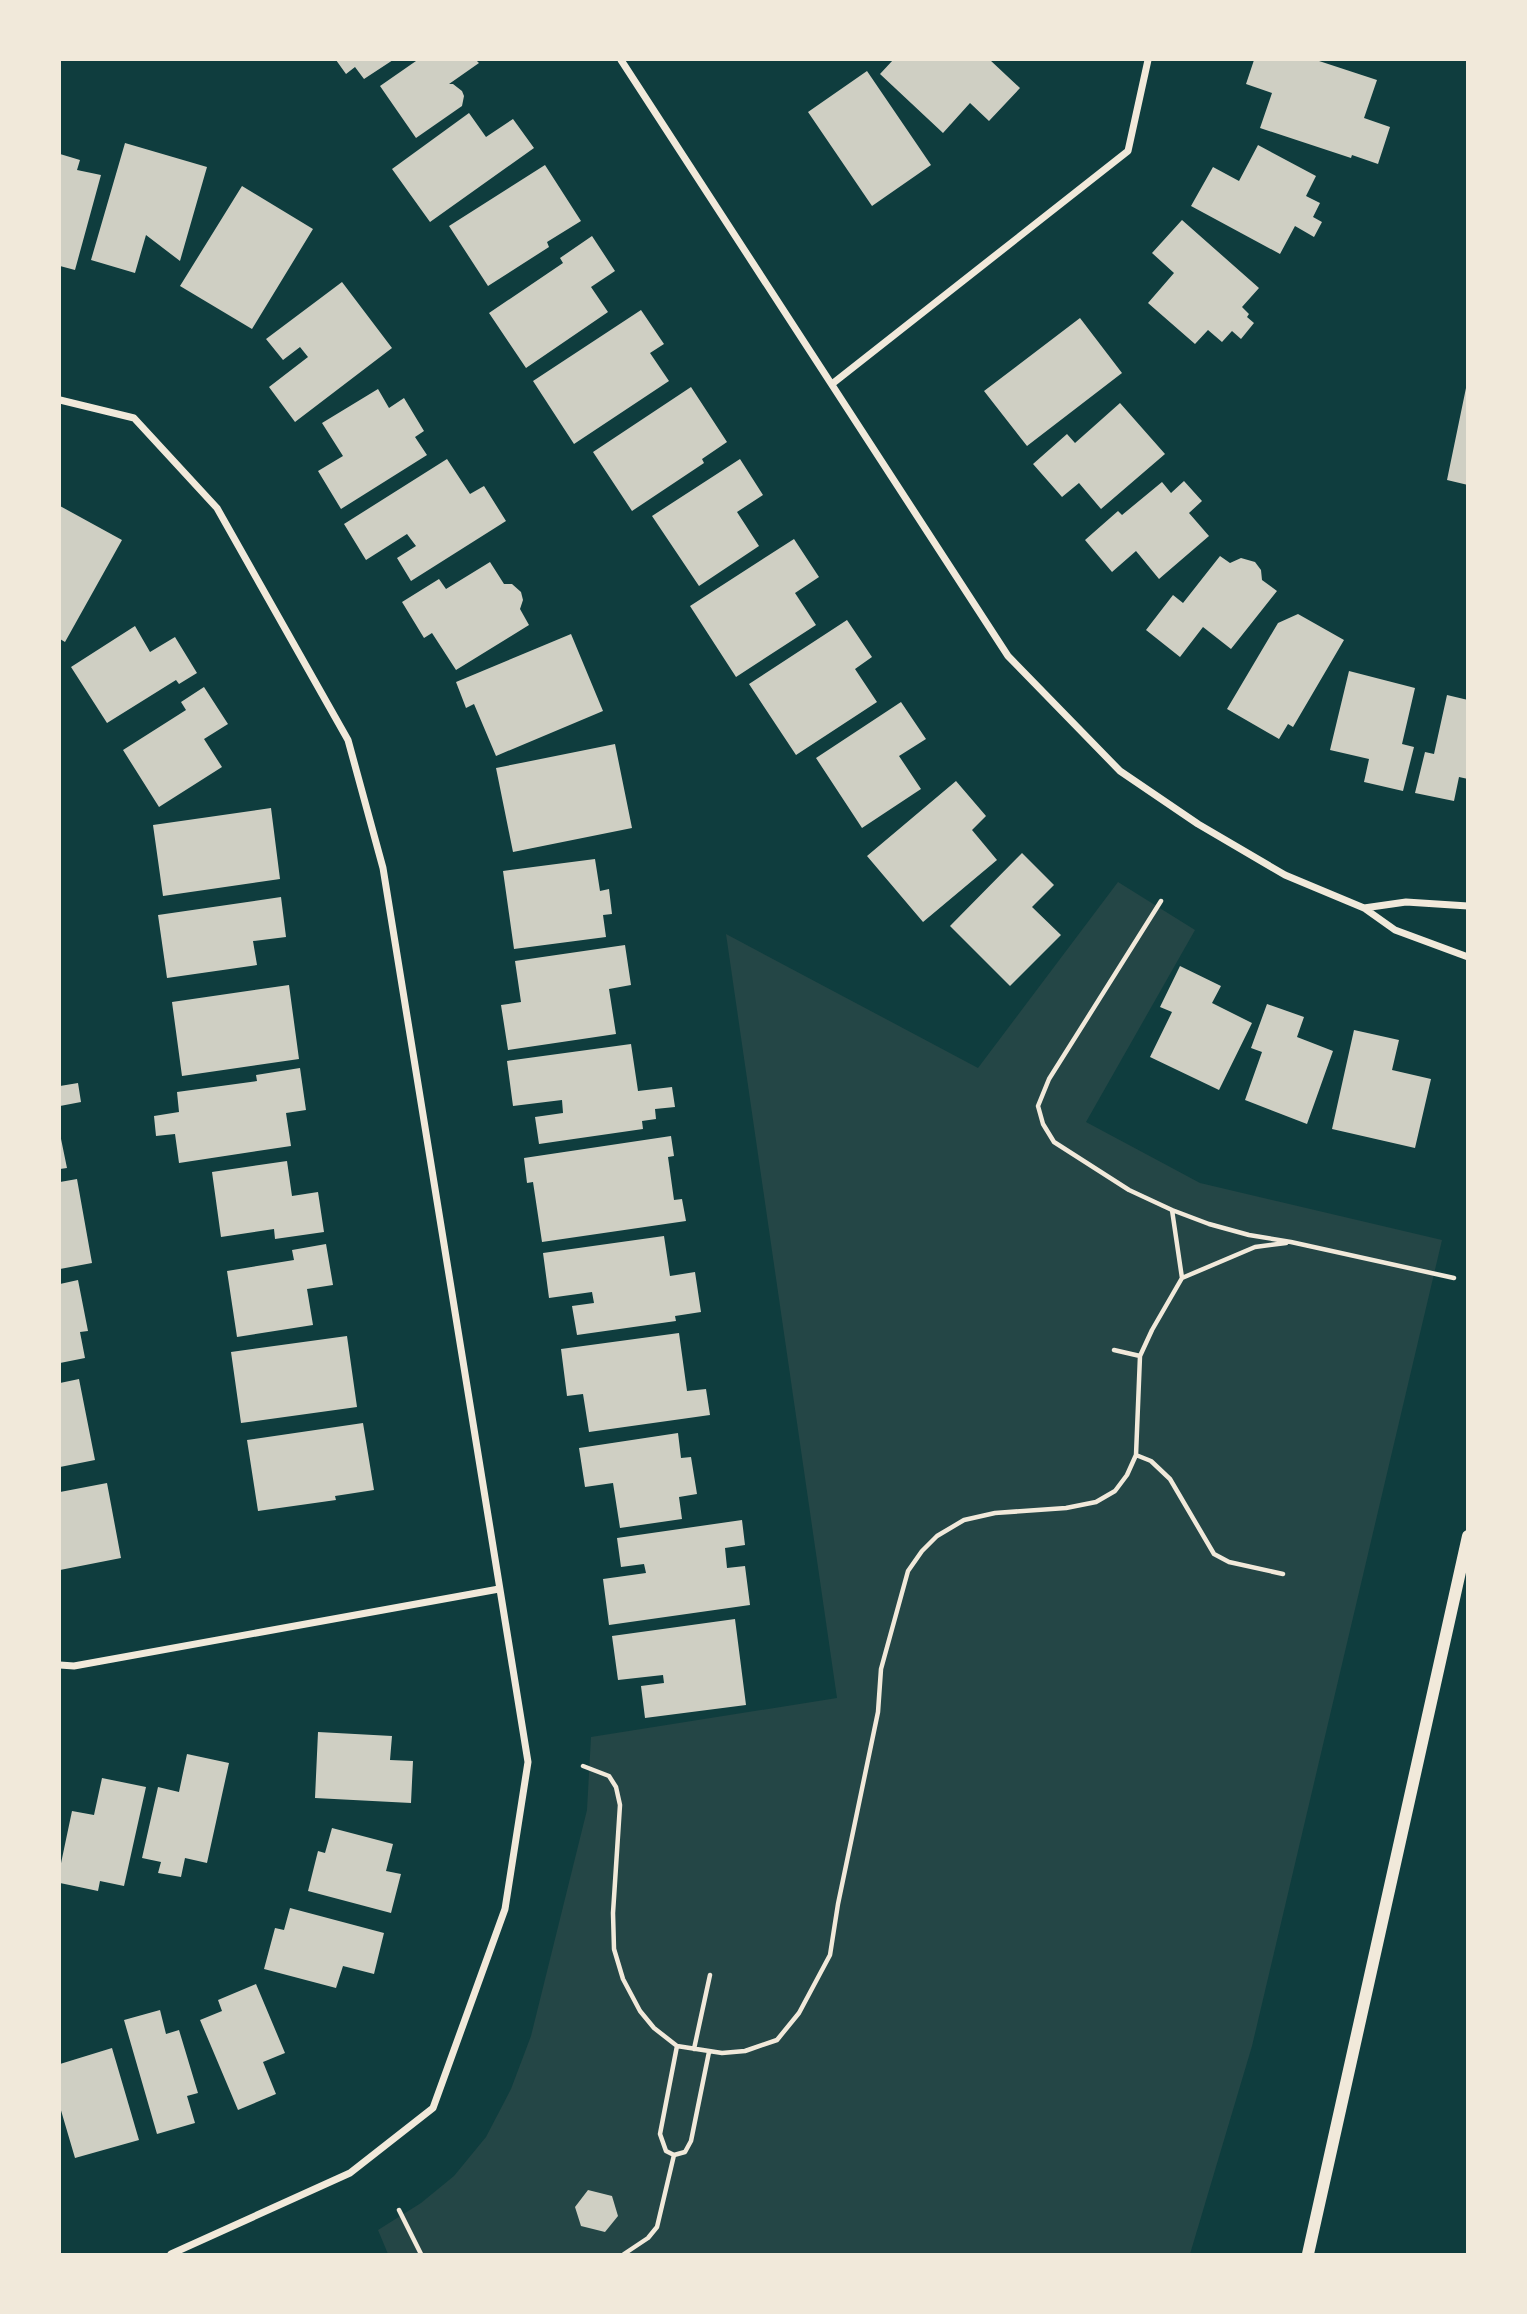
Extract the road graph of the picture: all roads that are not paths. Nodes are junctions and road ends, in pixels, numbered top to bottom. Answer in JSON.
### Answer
{"nodes":[{"id":1,"x":621,"y":60,"type":"edge"},
{"id":2,"x":1148,"y":60,"type":"edge"},
{"id":3,"x":832,"y":383,"type":"junction"},
{"id":4,"x":60,"y":400,"type":"edge"},
{"id":5,"x":1468,"y":906,"type":"edge"},
{"id":6,"x":1364,"y":908,"type":"junction"},
{"id":7,"x":1468,"y":957,"type":"edge"},
{"id":8,"x":1468,"y":1536,"type":"edge"},
{"id":9,"x":499,"y":1589,"type":"junction"},
{"id":10,"x":60,"y":1665,"type":"edge"},
{"id":11,"x":171,"y":2255,"type":"edge"},
{"id":12,"x":1308,"y":2255,"type":"edge"}],
"edges":[{"from":1,"to":3,"type":"street"},
{"from":2,"to":3,"type":"street"},
{"from":3,"to":6,"type":"street"},
{"from":4,"to":9,"type":"street"},
{"from":5,"to":6,"type":"street"},
{"from":6,"to":7,"type":"street"},
{"from":8,"to":12,"type":"street"},
{"from":9,"to":10,"type":"street"},
{"from":9,"to":11,"type":"street"}]}
